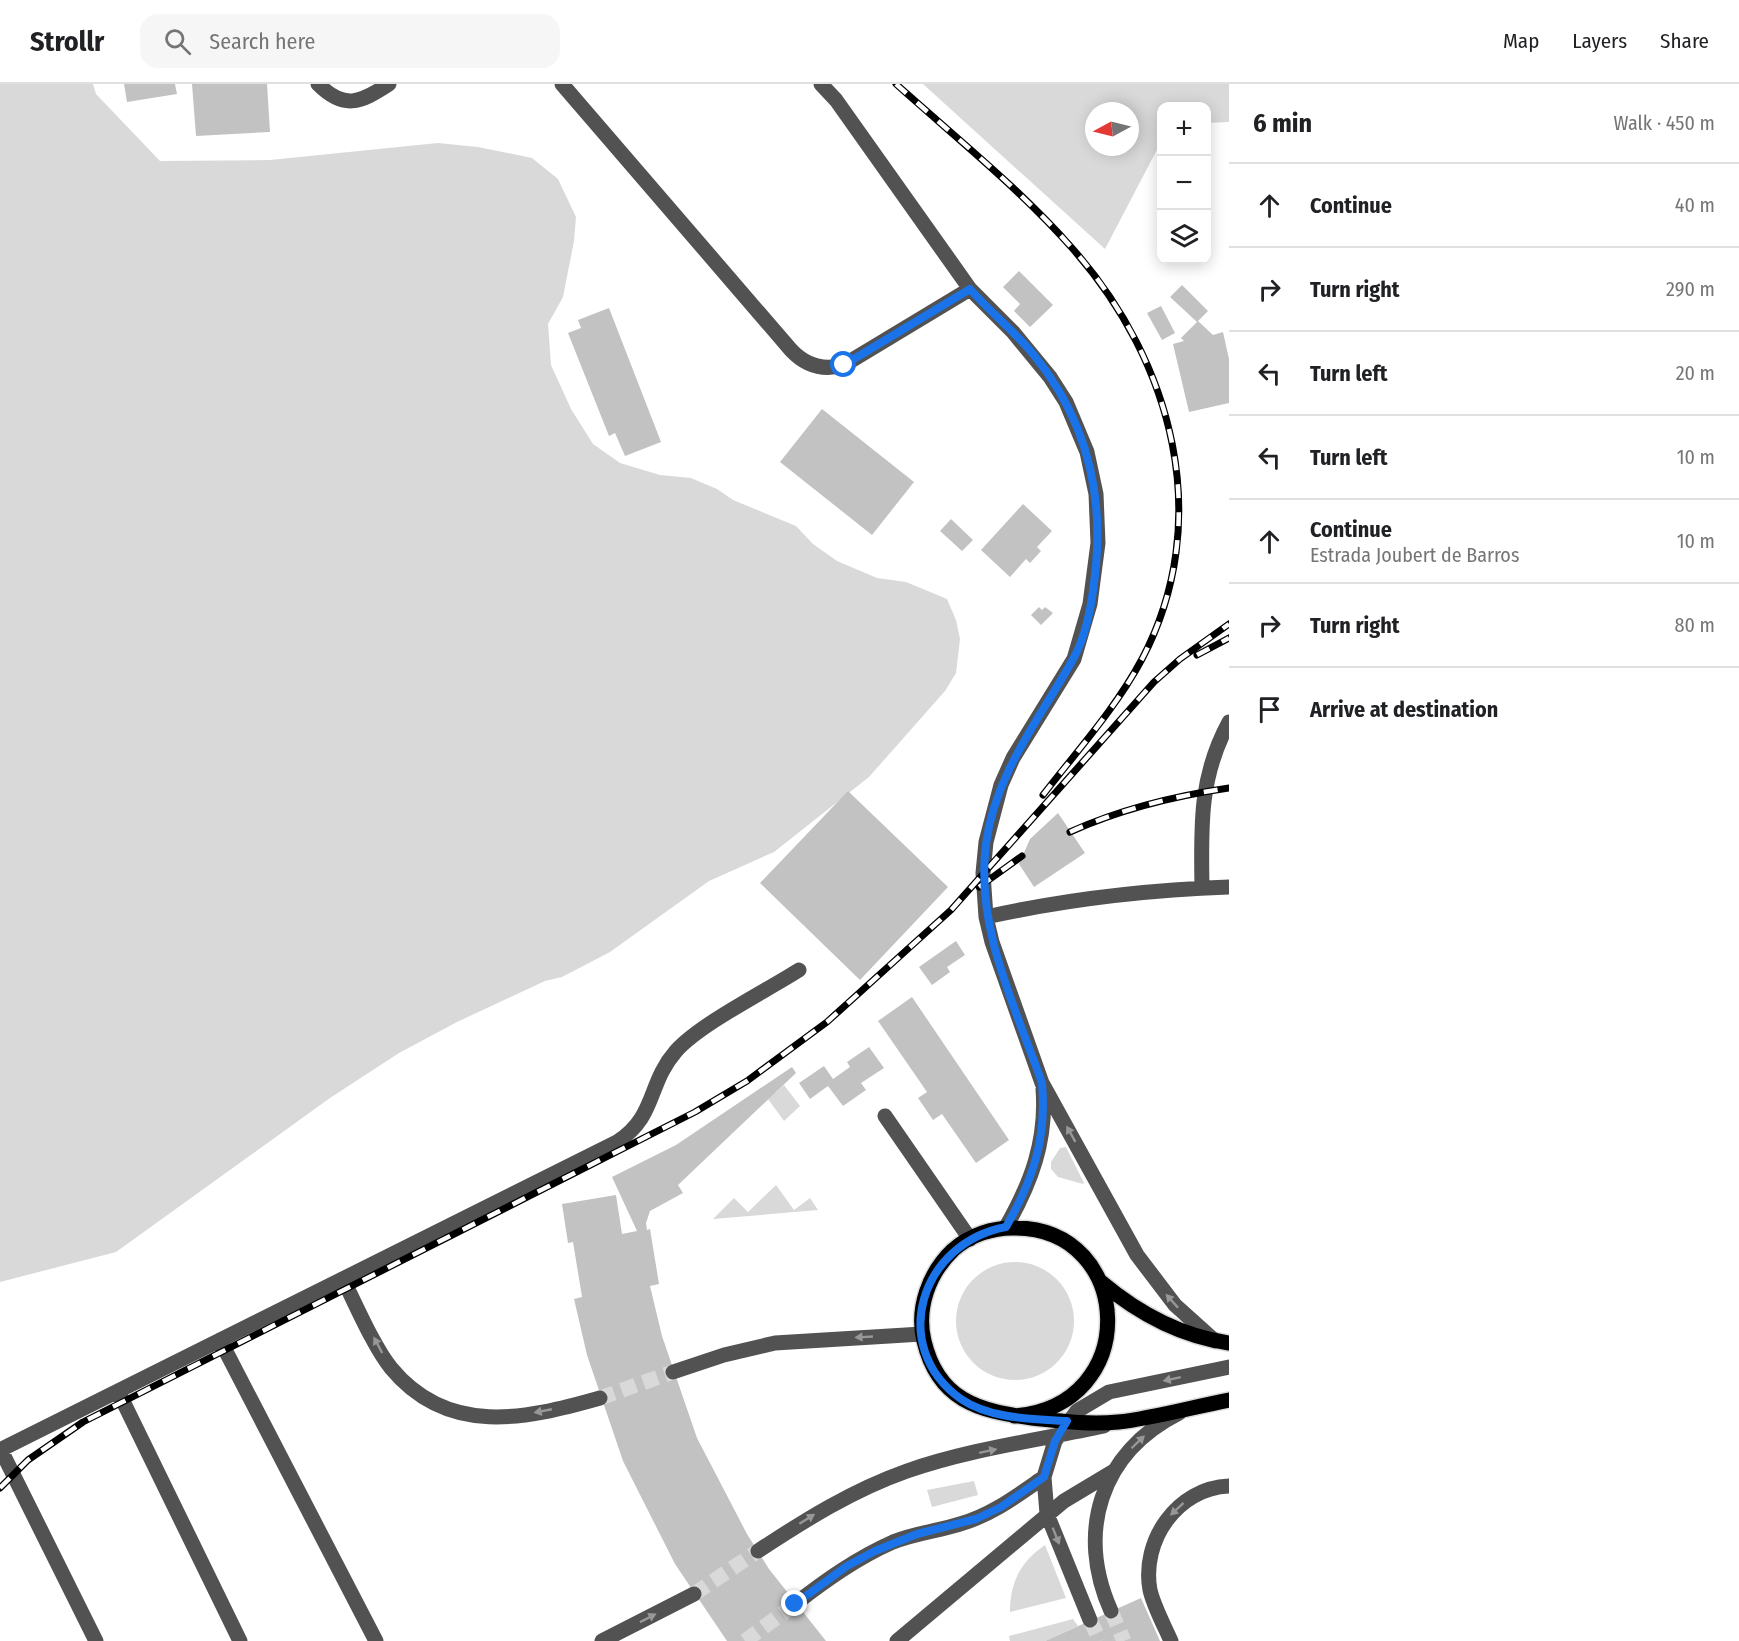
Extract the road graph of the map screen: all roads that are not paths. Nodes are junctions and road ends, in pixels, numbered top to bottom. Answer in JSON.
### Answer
{"nodes":[{"id":1,"x":318,"y":84,"type":"edge"},
{"id":2,"x":389,"y":84,"type":"edge"},
{"id":3,"x":562,"y":84,"type":"edge"},
{"id":4,"x":821,"y":84,"type":"edge"},
{"id":5,"x":832,"y":84,"type":"edge"},
{"id":6,"x":836,"y":100,"type":"junction"},
{"id":7,"x":970,"y":289,"type":"junction"},
{"id":8,"x":1229,"y":722,"type":"edge"},
{"id":9,"x":1229,"y":886,"type":"edge"},
{"id":10,"x":1202,"y":888,"type":"junction"},
{"id":11,"x":986,"y":917,"type":"junction"},
{"id":12,"x":799,"y":970,"type":"dead end"},
{"id":13,"x":1042,"y":1083,"type":"junction"},
{"id":14,"x":885,"y":1116,"type":"dead end"},
{"id":15,"x":1006,"y":1227,"type":"junction"},
{"id":16,"x":970,"y":1239,"type":"junction"},
{"id":17,"x":343,"y":1279,"type":"junction"},
{"id":18,"x":1099,"y":1281,"type":"junction"},
{"id":19,"x":922,"y":1334,"type":"junction"},
{"id":20,"x":220,"y":1340,"type":"junction"},
{"id":21,"x":1222,"y":1342,"type":"edge"},
{"id":22,"x":1229,"y":1367,"type":"edge"},
{"id":23,"x":673,"y":1372,"type":"tunnel mouth"},
{"id":24,"x":118,"y":1391,"type":"junction"},
{"id":25,"x":600,"y":1398,"type":"tunnel mouth"},
{"id":26,"x":1229,"y":1400,"type":"edge"},
{"id":27,"x":1198,"y":1406,"type":"junction"},
{"id":28,"x":1014,"y":1416,"type":"junction"},
{"id":29,"x":1134,"y":1420,"type":"junction"},
{"id":30,"x":1067,"y":1421,"type":"junction"},
{"id":31,"x":1057,"y":1436,"type":"junction"},
{"id":32,"x":1,"y":1450,"type":"edge"},
{"id":33,"x":1114,"y":1471,"type":"junction"},
{"id":34,"x":1044,"y":1477,"type":"junction"},
{"id":35,"x":1229,"y":1486,"type":"edge"},
{"id":36,"x":1047,"y":1514,"type":"junction"},
{"id":37,"x":758,"y":1551,"type":"tunnel mouth"},
{"id":38,"x":694,"y":1594,"type":"tunnel mouth"},
{"id":39,"x":795,"y":1604,"type":"tunnel mouth"},
{"id":40,"x":1111,"y":1611,"type":"tunnel mouth"},
{"id":41,"x":1090,"y":1620,"type":"tunnel mouth"},
{"id":42,"x":96,"y":1641,"type":"edge"},
{"id":43,"x":240,"y":1641,"type":"edge"},
{"id":44,"x":376,"y":1641,"type":"edge"},
{"id":45,"x":602,"y":1641,"type":"edge"},
{"id":46,"x":897,"y":1641,"type":"edge"},
{"id":47,"x":1171,"y":1641,"type":"edge"}],
"edges":[{"from":1,"to":2,"type":"lane"},
{"from":3,"to":7,"type":"lane"},
{"from":4,"to":6,"type":"lane"},
{"from":5,"to":6,"type":"lane"},
{"from":6,"to":7,"type":"lane"},
{"from":7,"to":11,"type":"lane"},
{"from":8,"to":10,"type":"lane"},
{"from":9,"to":10,"type":"lane"},
{"from":10,"to":11,"type":"lane"},
{"from":11,"to":13,"type":"lane"},
{"from":12,"to":17,"type":"lane"},
{"from":13,"to":15,"type":"lane"},
{"from":21,"to":13,"type":"lane","one_way":true},
{"from":14,"to":16,"type":"lane"},
{"from":15,"to":16,"type":"main road"},
{"from":15,"to":18,"type":"main road"},
{"from":16,"to":19,"type":"main road"},
{"from":17,"to":20,"type":"lane"},
{"from":25,"to":17,"type":"lane","one_way":true},
{"from":18,"to":21,"type":"main road"},
{"from":18,"to":28,"type":"main road"},
{"from":19,"to":23,"type":"lane","one_way":true},
{"from":19,"to":28,"type":"main road"},
{"from":20,"to":24,"type":"lane"},
{"from":20,"to":44,"type":"lane"},
{"from":22,"to":30,"type":"lane","one_way":true},
{"from":24,"to":32,"type":"lane"},
{"from":24,"to":43,"type":"lane"},
{"from":26,"to":27,"type":"main road"},
{"from":27,"to":29,"type":"main road"},
{"from":33,"to":27,"type":"lane","one_way":true},
{"from":28,"to":30,"type":"main road"},
{"from":29,"to":30,"type":"main road"},
{"from":29,"to":31,"type":"lane"},
{"from":30,"to":31,"type":"lane"},
{"from":31,"to":34,"type":"lane"},
{"from":37,"to":31,"type":"lane","one_way":true},
{"from":32,"to":42,"type":"lane"},
{"from":33,"to":36,"type":"lane"},
{"from":33,"to":40,"type":"lane"},
{"from":34,"to":36,"type":"lane"},
{"from":34,"to":39,"type":"lane"},
{"from":35,"to":47,"type":"lane","one_way":true},
{"from":36,"to":41,"type":"lane","one_way":true},
{"from":36,"to":46,"type":"lane"},
{"from":45,"to":38,"type":"lane","one_way":true}]}
